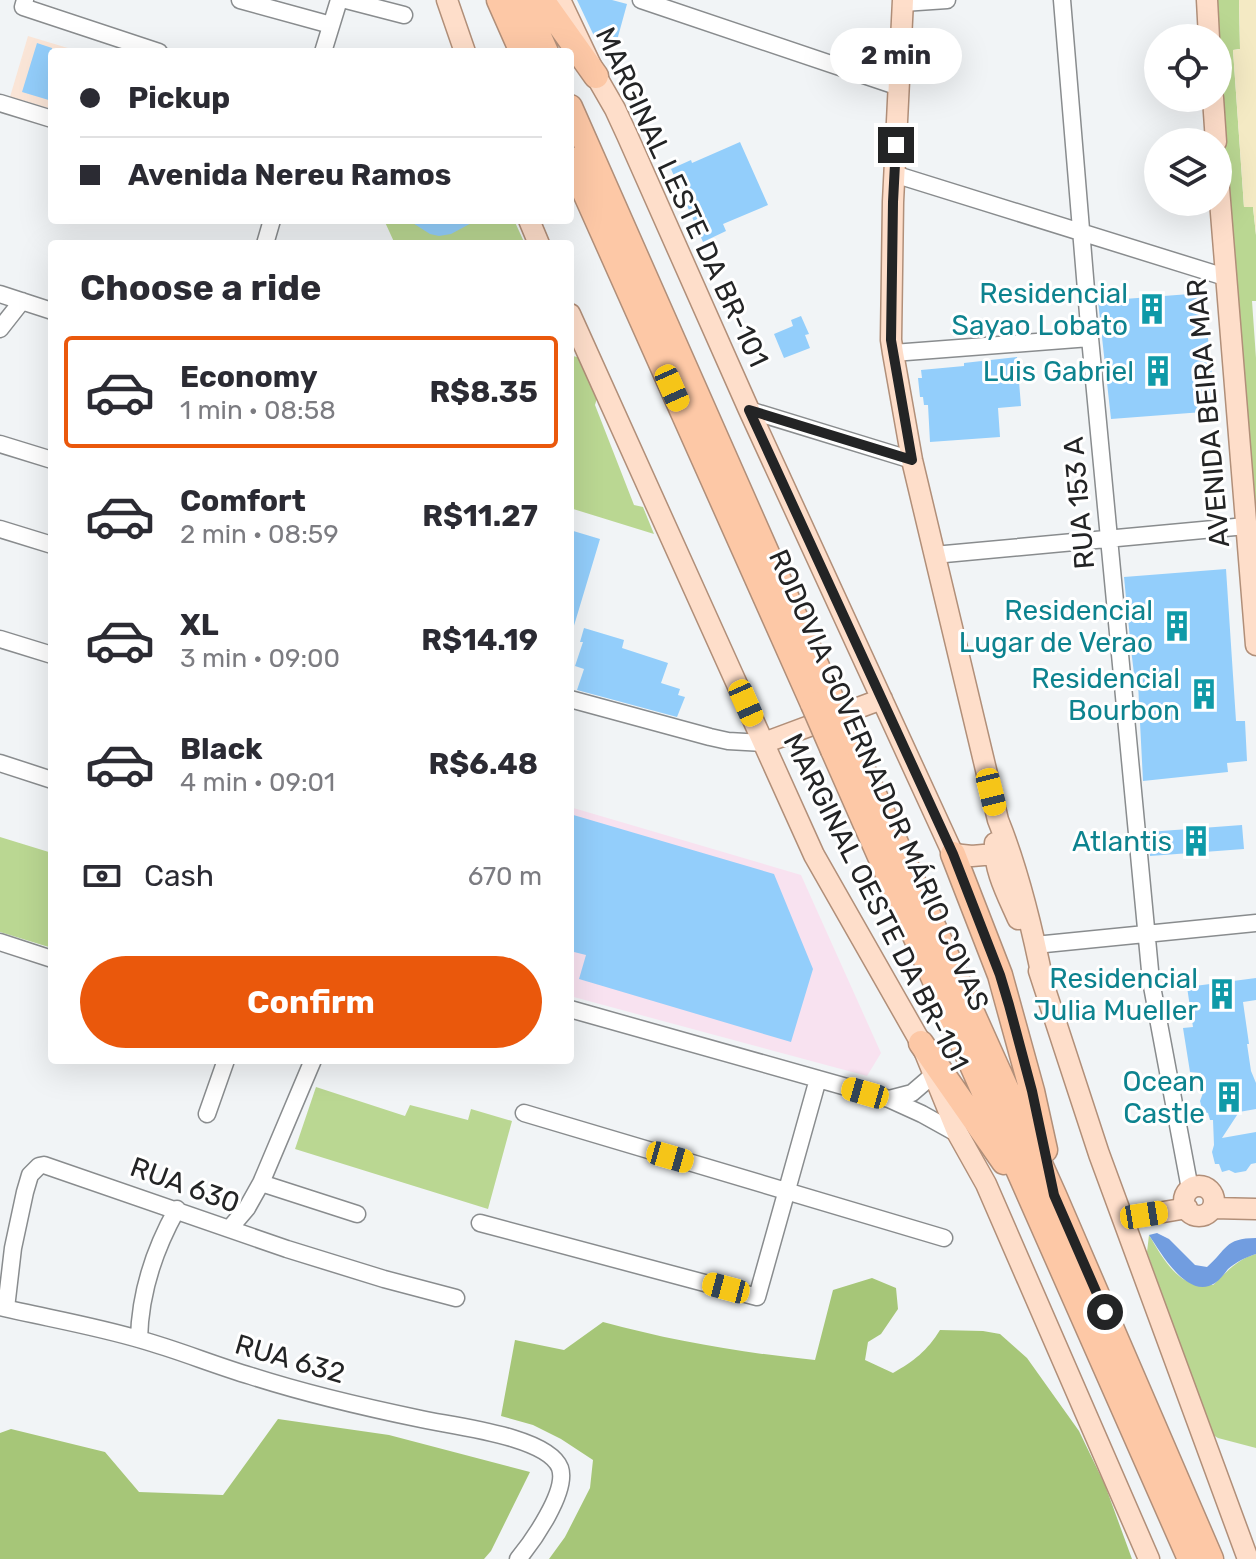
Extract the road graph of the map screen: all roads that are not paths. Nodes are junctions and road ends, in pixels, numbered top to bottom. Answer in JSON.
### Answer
{"nodes":[{"id":1,"x":240,"y":0,"type":"edge"},
{"id":2,"x":339,"y":0,"type":"edge"},
{"id":3,"x":346,"y":0,"type":"edge"},
{"id":4,"x":447,"y":0,"type":"edge"},
{"id":5,"x":499,"y":0,"type":"edge"},
{"id":6,"x":523,"y":0,"type":"edge"},
{"id":7,"x":542,"y":0,"type":"edge"},
{"id":8,"x":560,"y":0,"type":"edge"},
{"id":9,"x":641,"y":0,"type":"edge"},
{"id":10,"x":947,"y":0,"type":"edge"},
{"id":11,"x":1062,"y":0,"type":"edge"},
{"id":12,"x":1207,"y":0,"type":"edge"},
{"id":13,"x":903,"y":2,"type":"edge"},
{"id":14,"x":24,"y":4,"type":"edge"},
{"id":15,"x":404,"y":15,"type":"dead end"},
{"id":16,"x":1208,"y":24,"type":"edge"},
{"id":17,"x":331,"y":25,"type":"junction"},
{"id":18,"x":148,"y":48,"type":"edge"},
{"id":19,"x":324,"y":48,"type":"edge"},
{"id":20,"x":464,"y":48,"type":"edge"},
{"id":21,"x":520,"y":48,"type":"edge"},
{"id":22,"x":544,"y":48,"type":"edge"},
{"id":23,"x":596,"y":76,"type":"junction"},
{"id":24,"x":899,"y":87,"type":"junction"},
{"id":25,"x":0,"y":103,"type":"edge"},
{"id":26,"x":574,"y":116,"type":"edge"},
{"id":27,"x":48,"y":118,"type":"edge"},
{"id":28,"x":574,"y":168,"type":"edge"},
{"id":29,"x":894,"y":174,"type":"junction"},
{"id":30,"x":1221,"y":216,"type":"edge"},
{"id":31,"x":1081,"y":232,"type":"junction"},
{"id":32,"x":1225,"y":277,"type":"junction"},
{"id":33,"x":0,"y":294,"type":"edge"},
{"id":34,"x":22,"y":301,"type":"junction"},
{"id":35,"x":48,"y":310,"type":"edge"},
{"id":36,"x":574,"y":323,"type":"edge"},
{"id":37,"x":0,"y":329,"type":"edge"},
{"id":38,"x":1090,"y":338,"type":"junction"},
{"id":39,"x":893,"y":353,"type":"junction"},
{"id":40,"x":749,"y":410,"type":"junction"},
{"id":41,"x":0,"y":444,"type":"edge"},
{"id":42,"x":48,"y":459,"type":"edge"},
{"id":43,"x":912,"y":460,"type":"junction"},
{"id":44,"x":1246,"y":526,"type":"junction"},
{"id":45,"x":0,"y":529,"type":"edge"},
{"id":46,"x":1108,"y":539,"type":"junction"},
{"id":47,"x":48,"y":544,"type":"edge"},
{"id":48,"x":934,"y":555,"type":"junction"},
{"id":49,"x":0,"y":639,"type":"edge"},
{"id":50,"x":1256,"y":645,"type":"edge"},
{"id":51,"x":48,"y":654,"type":"edge"},
{"id":52,"x":882,"y":699,"type":"junction"},
{"id":53,"x":574,"y":700,"type":"edge"},
{"id":54,"x":822,"y":700,"type":"junction"},
{"id":55,"x":764,"y":743,"type":"junction"},
{"id":56,"x":0,"y":763,"type":"edge"},
{"id":57,"x":48,"y":779,"type":"edge"},
{"id":58,"x":998,"y":820,"type":"junction"},
{"id":59,"x":953,"y":854,"type":"junction"},
{"id":60,"x":995,"y":854,"type":"junction"},
{"id":61,"x":1018,"y":878,"type":"junction"},
{"id":62,"x":1256,"y":923,"type":"edge"},
{"id":63,"x":1148,"y":934,"type":"junction"},
{"id":64,"x":0,"y":942,"type":"edge"},
{"id":65,"x":1035,"y":945,"type":"junction"},
{"id":66,"x":48,"y":958,"type":"edge"},
{"id":67,"x":1043,"y":982,"type":"junction"},
{"id":68,"x":574,"y":1010,"type":"edge"},
{"id":69,"x":921,"y":1043,"type":"junction"},
{"id":70,"x":225,"y":1064,"type":"edge"},
{"id":71,"x":311,"y":1064,"type":"edge"},
{"id":72,"x":933,"y":1075,"type":"junction"},
{"id":73,"x":818,"y":1079,"type":"junction"},
{"id":74,"x":889,"y":1099,"type":"junction"},
{"id":75,"x":524,"y":1113,"type":"dead end"},
{"id":76,"x":207,"y":1114,"type":"dead end"},
{"id":77,"x":958,"y":1134,"type":"junction"},
{"id":78,"x":261,"y":1183,"type":"junction"},
{"id":79,"x":786,"y":1191,"type":"junction"},
{"id":80,"x":1188,"y":1199,"type":"junction"},
{"id":81,"x":1046,"y":1203,"type":"junction"},
{"id":82,"x":177,"y":1209,"type":"junction"},
{"id":83,"x":1256,"y":1209,"type":"edge"},
{"id":84,"x":357,"y":1214,"type":"dead end"},
{"id":85,"x":1123,"y":1219,"type":"junction"},
{"id":86,"x":480,"y":1223,"type":"dead end"},
{"id":87,"x":230,"y":1228,"type":"junction"},
{"id":88,"x":944,"y":1238,"type":"dead end"},
{"id":89,"x":456,"y":1298,"type":"dead end"},
{"id":90,"x":3,"y":1308,"type":"edge"},
{"id":91,"x":139,"y":1339,"type":"junction"},
{"id":92,"x":518,"y":1559,"type":"edge"},
{"id":93,"x":1149,"y":1559,"type":"edge"},
{"id":94,"x":1190,"y":1559,"type":"edge"},
{"id":95,"x":1211,"y":1559,"type":"edge"},
{"id":96,"x":1248,"y":1559,"type":"edge"}],
"edges":[{"from":1,"to":17,"type":"street"},
{"from":2,"to":17,"type":"street"},
{"from":3,"to":15,"type":"street"},
{"from":4,"to":20,"type":"main road"},
{"from":5,"to":21,"type":"highway"},
{"from":6,"to":22,"type":"highway"},
{"from":7,"to":23,"type":"highway"},
{"from":8,"to":23,"type":"main road","name":"MARGINAL LESTE DA BR-101"},
{"from":9,"to":24,"type":"street"},
{"from":10,"to":13,"type":"street"},
{"from":11,"to":31,"type":"street","name":"RUA 153 A"},
{"from":12,"to":16,"type":"main road"},
{"from":13,"to":24,"type":"main road"},
{"from":14,"to":18,"type":"street"},
{"from":17,"to":19,"type":"street"},
{"from":23,"to":40,"type":"main road","name":"MARGINAL LESTE DA BR-101"},
{"from":24,"to":29,"type":"main road"},
{"from":25,"to":27,"type":"street"},
{"from":26,"to":54,"type":"highway","name":"RODOVIA GOVERNADOR MÁRIO COVAS"},
{"from":28,"to":54,"type":"highway","name":"RODOVIA GOVERNADOR MÁRIO COVAS"},
{"from":29,"to":31,"type":"street"},
{"from":29,"to":39,"type":"main road"},
{"from":30,"to":32,"type":"main road","name":"AVENIDA BEIRA MAR"},
{"from":31,"to":32,"type":"street"},
{"from":31,"to":38,"type":"street","name":"RUA 153 A"},
{"from":32,"to":44,"type":"main road","name":"AVENIDA BEIRA MAR"},
{"from":33,"to":34,"type":"street"},
{"from":34,"to":35,"type":"street"},
{"from":34,"to":37,"type":"street"},
{"from":36,"to":55,"type":"main road","name":"MARGINAL OESTE DA BR-101"},
{"from":38,"to":39,"type":"street"},
{"from":38,"to":46,"type":"street","name":"RUA 153 A"},
{"from":39,"to":43,"type":"main road"},
{"from":40,"to":43,"type":"street"},
{"from":40,"to":52,"type":"main road","name":"MARGINAL LESTE DA BR-101"},
{"from":41,"to":42,"type":"street"},
{"from":43,"to":48,"type":"main road"},
{"from":44,"to":46,"type":"street"},
{"from":44,"to":50,"type":"main road","name":"AVENIDA BEIRA MAR"},
{"from":45,"to":47,"type":"street"},
{"from":46,"to":48,"type":"street"},
{"from":46,"to":63,"type":"street","name":"RUA 153 A"},
{"from":48,"to":58,"type":"main road"},
{"from":49,"to":51,"type":"street"},
{"from":52,"to":55,"type":"main road"},
{"from":52,"to":59,"type":"main road","name":"MARGINAL LESTE DA BR-101"},
{"from":53,"to":55,"type":"street"},
{"from":54,"to":81,"type":"highway","name":"RODOVIA GOVERNADOR MÁRIO COVAS","bridge":true},
{"from":55,"to":69,"type":"main road","name":"MARGINAL OESTE DA BR-101"},
{"from":56,"to":57,"type":"street"},
{"from":58,"to":60,"type":"main road"},
{"from":58,"to":61,"type":"main road"},
{"from":59,"to":60,"type":"main road"},
{"from":59,"to":81,"type":"highway"},
{"from":60,"to":61,"type":"main road"},
{"from":60,"to":67,"type":"main road"},
{"from":61,"to":65,"type":"main road"},
{"from":62,"to":63,"type":"street"},
{"from":63,"to":65,"type":"street"},
{"from":63,"to":80,"type":"street","name":"RUA 153 A"},
{"from":64,"to":66,"type":"street"},
{"from":65,"to":67,"type":"main road"},
{"from":67,"to":85,"type":"main road"},
{"from":68,"to":73,"type":"street"},
{"from":69,"to":72,"type":"main road","name":"MARGINAL OESTE DA BR-101"},
{"from":69,"to":81,"type":"highway"},
{"from":70,"to":76,"type":"street"},
{"from":71,"to":78,"type":"street"},
{"from":72,"to":74,"type":"street"},
{"from":72,"to":77,"type":"main road","name":"MARGINAL OESTE DA BR-101"},
{"from":73,"to":74,"type":"street"},
{"from":73,"to":79,"type":"street"},
{"from":74,"to":77,"type":"street"},
{"from":75,"to":79,"type":"street"},
{"from":77,"to":93,"type":"main road","name":"MARGINAL OESTE DA BR-101"},
{"from":78,"to":84,"type":"street"},
{"from":78,"to":87,"type":"street"},
{"from":79,"to":86,"type":"street"},
{"from":79,"to":88,"type":"street"},
{"from":80,"to":83,"type":"main road"},
{"from":80,"to":85,"type":"main road"},
{"from":81,"to":94,"type":"highway","name":"RODOVIA GOVERNADOR MÁRIO COVAS"},
{"from":81,"to":95,"type":"highway","name":"RODOVIA GOVERNADOR MÁRIO COVAS"},
{"from":82,"to":87,"type":"street","name":"RUA 630"},
{"from":82,"to":90,"type":"street","name":"RUA 630"},
{"from":82,"to":91,"type":"street"},
{"from":85,"to":96,"type":"main road"},
{"from":87,"to":89,"type":"street","name":"RUA 630"},
{"from":90,"to":91,"type":"street","name":"RUA 632"},
{"from":91,"to":92,"type":"street","name":"RUA 632"}]}
